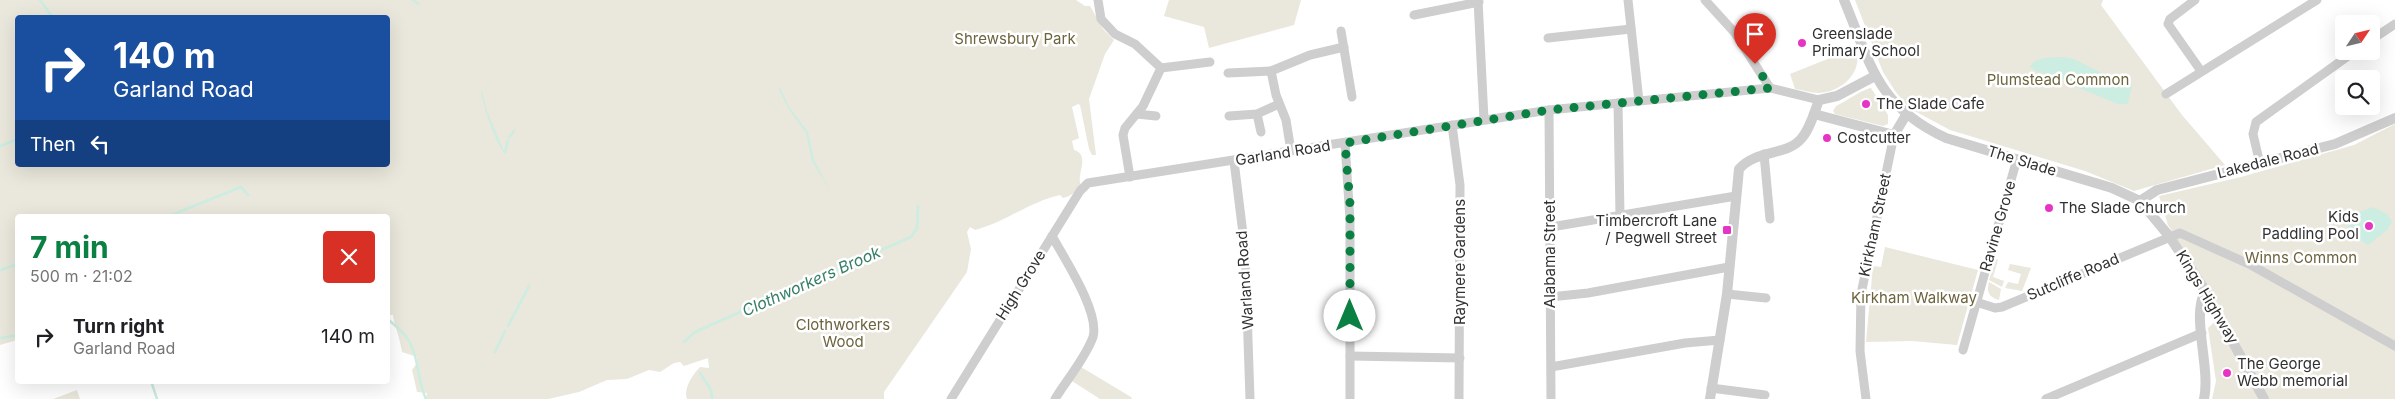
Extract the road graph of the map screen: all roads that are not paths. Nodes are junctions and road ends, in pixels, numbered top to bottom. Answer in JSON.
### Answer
{"nodes":[{"id":1,"x":1098,"y":0,"type":"edge"},
{"id":2,"x":1628,"y":0,"type":"edge"},
{"id":3,"x":1704,"y":0,"type":"edge"},
{"id":4,"x":1844,"y":0,"type":"edge"},
{"id":5,"x":2195,"y":0,"type":"edge"},
{"id":6,"x":2317,"y":0,"type":"edge"},
{"id":7,"x":1479,"y":1,"type":"edge"},
{"id":8,"x":1414,"y":15,"type":"dead end"},
{"id":9,"x":2395,"y":24,"type":"edge"},
{"id":10,"x":1631,"y":29,"type":"junction"},
{"id":11,"x":1342,"y":31,"type":"dead end"},
{"id":12,"x":2380,"y":34,"type":"edge"},
{"id":13,"x":1548,"y":38,"type":"dead end"},
{"id":14,"x":1344,"y":47,"type":"junction"},
{"id":15,"x":2342,"y":60,"type":"edge"},
{"id":16,"x":1210,"y":62,"type":"dead end"},
{"id":17,"x":1161,"y":68,"type":"junction"},
{"id":18,"x":1271,"y":71,"type":"junction"},
{"id":19,"x":2201,"y":71,"type":"junction"},
{"id":20,"x":1228,"y":73,"type":"dead end"},
{"id":21,"x":1876,"y":76,"type":"junction"},
{"id":22,"x":1770,"y":88,"type":"junction"},
{"id":23,"x":2166,"y":94,"type":"dead end"},
{"id":24,"x":1352,"y":97,"type":"dead end"},
{"id":25,"x":1819,"y":100,"type":"junction"},
{"id":26,"x":1639,"y":101,"type":"junction"},
{"id":27,"x":1279,"y":104,"type":"junction"},
{"id":28,"x":1618,"y":104,"type":"junction"},
{"id":29,"x":1549,"y":110,"type":"junction"},
{"id":30,"x":1137,"y":114,"type":"junction"},
{"id":31,"x":1258,"y":114,"type":"junction"},
{"id":32,"x":1814,"y":114,"type":"junction"},
{"id":33,"x":1906,"y":115,"type":"junction"},
{"id":34,"x":1156,"y":116,"type":"dead end"},
{"id":35,"x":1229,"y":116,"type":"dead end"},
{"id":36,"x":2395,"y":118,"type":"edge"},
{"id":37,"x":1484,"y":119,"type":"junction"},
{"id":38,"x":1452,"y":124,"type":"junction"},
{"id":39,"x":1261,"y":132,"type":"dead end"},
{"id":40,"x":1894,"y":135,"type":"junction"},
{"id":41,"x":1345,"y":143,"type":"junction"},
{"id":42,"x":1291,"y":150,"type":"junction"},
{"id":43,"x":1764,"y":154,"type":"junction"},
{"id":44,"x":2017,"y":160,"type":"junction"},
{"id":45,"x":1234,"y":161,"type":"junction"},
{"id":46,"x":2260,"y":164,"type":"junction"},
{"id":47,"x":1130,"y":177,"type":"junction"},
{"id":48,"x":1101,"y":182,"type":"joint"},
{"id":49,"x":1736,"y":196,"type":"junction"},
{"id":50,"x":2140,"y":201,"type":"junction"},
{"id":51,"x":1620,"y":215,"type":"junction"},
{"id":52,"x":1770,"y":219,"type":"dead end"},
{"id":53,"x":1551,"y":227,"type":"junction"},
{"id":54,"x":1052,"y":236,"type":"junction"},
{"id":55,"x":2169,"y":236,"type":"junction"},
{"id":56,"x":1729,"y":267,"type":"junction"},
{"id":57,"x":2206,"y":292,"type":"junction"},
{"id":58,"x":1727,"y":294,"type":"junction"},
{"id":59,"x":1550,"y":297,"type":"junction"},
{"id":60,"x":1766,"y":298,"type":"dead end"},
{"id":61,"x":1976,"y":302,"type":"junction"},
{"id":62,"x":2202,"y":334,"type":"junction"},
{"id":63,"x":1720,"y":340,"type":"junction"},
{"id":64,"x":2395,"y":346,"type":"edge"},
{"id":65,"x":1962,"y":350,"type":"dead end"},
{"id":66,"x":1350,"y":356,"type":"junction"},
{"id":67,"x":1460,"y":358,"type":"junction"},
{"id":68,"x":1551,"y":367,"type":"junction"},
{"id":69,"x":1711,"y":388,"type":"junction"},
{"id":70,"x":1765,"y":395,"type":"dead end"},
{"id":71,"x":951,"y":399,"type":"edge"},
{"id":72,"x":1055,"y":399,"type":"edge"},
{"id":73,"x":1250,"y":399,"type":"edge"},
{"id":74,"x":1350,"y":399,"type":"edge"},
{"id":75,"x":1459,"y":399,"type":"edge"},
{"id":76,"x":1551,"y":399,"type":"edge"},
{"id":77,"x":1710,"y":399,"type":"edge"},
{"id":78,"x":1866,"y":399,"type":"edge"},
{"id":79,"x":2046,"y":399,"type":"edge"},
{"id":80,"x":2204,"y":399,"type":"edge"},
{"id":81,"x":2264,"y":399,"type":"edge"}],
"edges":[{"from":1,"to":17,"type":"street"},
{"from":2,"to":10,"type":"street"},
{"from":3,"to":22,"type":"street"},
{"from":4,"to":21,"type":"street","name":"The Slade"},
{"from":5,"to":19,"type":"street"},
{"from":6,"to":19,"type":"street"},
{"from":7,"to":8,"type":"street"},
{"from":7,"to":37,"type":"street"},
{"from":9,"to":12,"type":"street"},
{"from":10,"to":13,"type":"street"},
{"from":10,"to":26,"type":"street"},
{"from":11,"to":14,"type":"street"},
{"from":14,"to":18,"type":"street"},
{"from":14,"to":24,"type":"street"},
{"from":15,"to":46,"type":"street"},
{"from":16,"to":17,"type":"street"},
{"from":17,"to":30,"type":"street"},
{"from":18,"to":20,"type":"street"},
{"from":18,"to":27,"type":"street"},
{"from":19,"to":23,"type":"street"},
{"from":21,"to":25,"type":"street"},
{"from":21,"to":33,"type":"street","name":"The Slade"},
{"from":22,"to":25,"type":"street","name":"Garland Road"},
{"from":22,"to":26,"type":"street","name":"Garland Road"},
{"from":25,"to":32,"type":"street"},
{"from":26,"to":28,"type":"street","name":"Garland Road"},
{"from":27,"to":31,"type":"street"},
{"from":27,"to":42,"type":"street"},
{"from":28,"to":29,"type":"street","name":"Garland Road"},
{"from":28,"to":51,"type":"street"},
{"from":29,"to":37,"type":"street","name":"Garland Road"},
{"from":29,"to":53,"type":"street","name":"Alabama Street"},
{"from":30,"to":34,"type":"street"},
{"from":30,"to":47,"type":"street"},
{"from":31,"to":35,"type":"street"},
{"from":31,"to":39,"type":"street"},
{"from":32,"to":40,"type":"street"},
{"from":32,"to":43,"type":"street"},
{"from":33,"to":40,"type":"street","name":"Kirkham Street"},
{"from":33,"to":44,"type":"street","name":"The Slade"},
{"from":36,"to":46,"type":"street","name":"Lakedale Road"},
{"from":37,"to":38,"type":"street","name":"Garland Road"},
{"from":38,"to":41,"type":"street","name":"Garland Road"},
{"from":38,"to":67,"type":"street","name":"Raymere Gardens"},
{"from":40,"to":78,"type":"street","name":"Kirkham Street"},
{"from":41,"to":42,"type":"street","name":"Garland Road"},
{"from":41,"to":66,"type":"street"},
{"from":42,"to":45,"type":"street","name":"Garland Road"},
{"from":43,"to":49,"type":"street"},
{"from":43,"to":52,"type":"street"},
{"from":44,"to":50,"type":"street","name":"The Slade"},
{"from":44,"to":61,"type":"street","name":"Ravine Grove"},
{"from":45,"to":47,"type":"street","name":"Garland Road"},
{"from":45,"to":73,"type":"street","name":"Warland Road"},
{"from":46,"to":50,"type":"street","name":"Lakedale Road"},
{"from":47,"to":48,"type":"street","name":"Garland Road"},
{"from":48,"to":54,"type":"street","name":"High Grove"},
{"from":49,"to":51,"type":"street"},
{"from":49,"to":56,"type":"street"},
{"from":50,"to":55,"type":"street","name":"Kings Highway"},
{"from":51,"to":53,"type":"street"},
{"from":53,"to":59,"type":"street","name":"Alabama Street"},
{"from":54,"to":71,"type":"street","name":"High Grove"},
{"from":54,"to":72,"type":"street"},
{"from":55,"to":57,"type":"street","name":"Kings Highway"},
{"from":55,"to":61,"type":"street","name":"Sutcliffe Road"},
{"from":55,"to":64,"type":"street"},
{"from":56,"to":58,"type":"street"},
{"from":56,"to":59,"type":"street"},
{"from":57,"to":62,"type":"street"},
{"from":57,"to":81,"type":"street","name":"Kings Highway"},
{"from":58,"to":60,"type":"street"},
{"from":58,"to":63,"type":"street"},
{"from":59,"to":68,"type":"street","name":"Alabama Street"},
{"from":61,"to":65,"type":"street","name":"Ravine Grove"},
{"from":62,"to":79,"type":"street"},
{"from":62,"to":80,"type":"street"},
{"from":63,"to":68,"type":"street"},
{"from":63,"to":69,"type":"street"},
{"from":66,"to":67,"type":"street"},
{"from":66,"to":74,"type":"street"},
{"from":67,"to":75,"type":"street","name":"Raymere Gardens"},
{"from":68,"to":76,"type":"street","name":"Alabama Street"},
{"from":69,"to":70,"type":"street"},
{"from":69,"to":77,"type":"street"}]}
